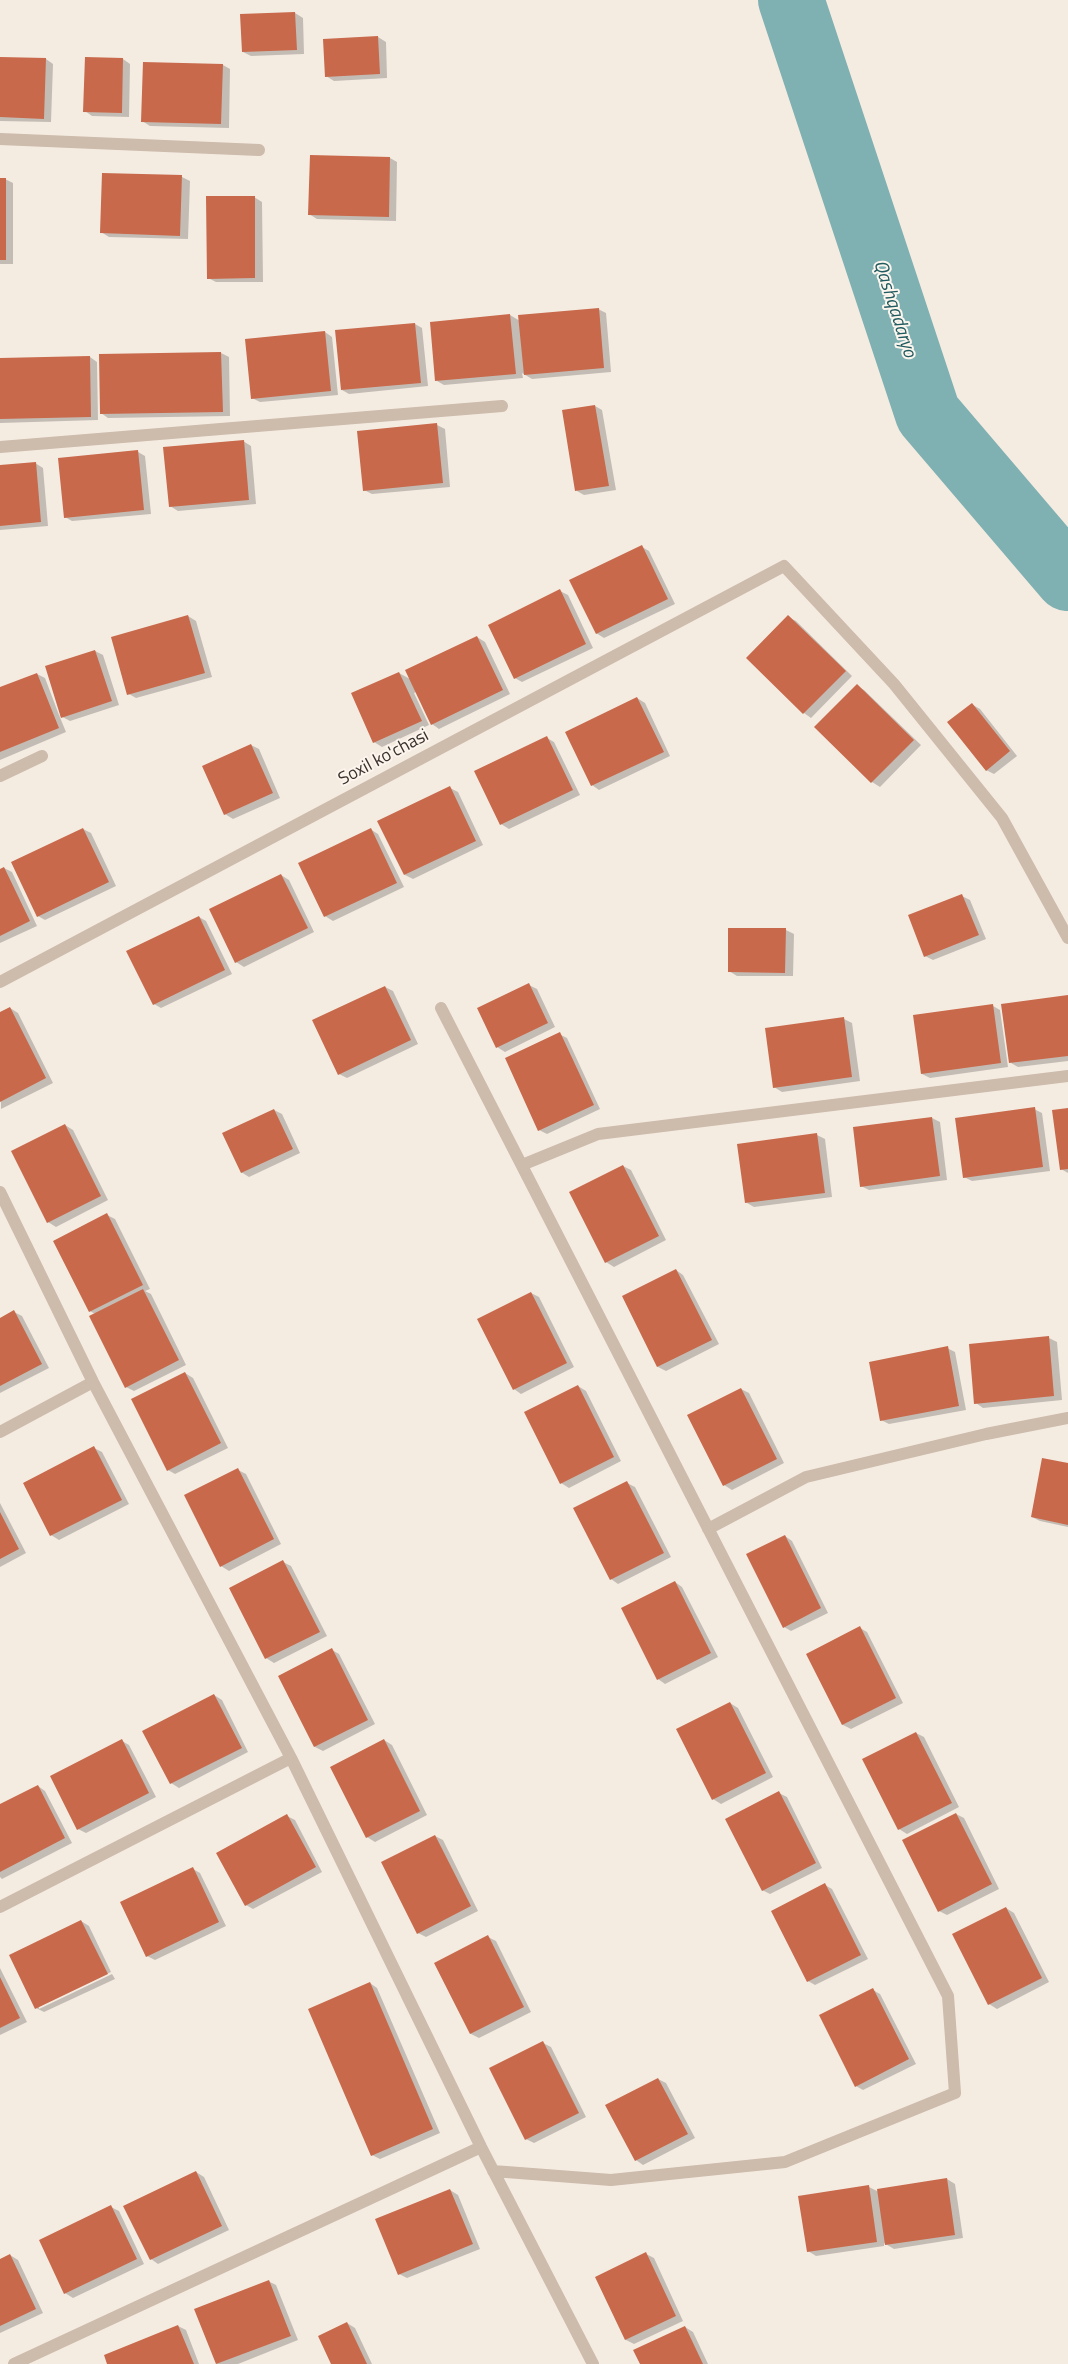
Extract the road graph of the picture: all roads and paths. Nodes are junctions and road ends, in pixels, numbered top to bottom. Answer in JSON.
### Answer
{"nodes":[{"id":1,"x":0,"y":138,"type":"edge"},
{"id":2,"x":259,"y":150,"type":"dead end"},
{"id":3,"x":502,"y":406,"type":"dead end"},
{"id":4,"x":0,"y":447,"type":"edge"},
{"id":5,"x":42,"y":756,"type":"dead end"},
{"id":6,"x":0,"y":776,"type":"edge"},
{"id":7,"x":1068,"y":938,"type":"edge"},
{"id":8,"x":0,"y":982,"type":"edge"},
{"id":9,"x":441,"y":1008,"type":"dead end"},
{"id":10,"x":1068,"y":1076,"type":"edge"},
{"id":11,"x":522,"y":1165,"type":"junction"},
{"id":12,"x":0,"y":1192,"type":"edge"},
{"id":13,"x":93,"y":1382,"type":"junction"},
{"id":14,"x":1068,"y":1418,"type":"edge"},
{"id":15,"x":0,"y":1432,"type":"edge"},
{"id":16,"x":708,"y":1529,"type":"junction"},
{"id":17,"x":291,"y":1758,"type":"junction"},
{"id":18,"x":0,"y":1907,"type":"edge"},
{"id":19,"x":481,"y":2147,"type":"junction"},
{"id":20,"x":493,"y":2170,"type":"junction"},
{"id":21,"x":14,"y":2364,"type":"edge"},
{"id":22,"x":593,"y":2364,"type":"edge"}],
"edges":[{"from":1,"to":2,"type":"street"},
{"from":3,"to":4,"type":"street"},
{"from":5,"to":6,"type":"street"},
{"from":7,"to":8,"type":"street","name":"Soxil ko'chasi"},
{"from":9,"to":11,"type":"street"},
{"from":10,"to":11,"type":"street"},
{"from":11,"to":16,"type":"street"},
{"from":12,"to":13,"type":"street"},
{"from":13,"to":15,"type":"street"},
{"from":13,"to":17,"type":"street"},
{"from":14,"to":16,"type":"street"},
{"from":16,"to":20,"type":"street"},
{"from":17,"to":18,"type":"street"},
{"from":17,"to":19,"type":"street"},
{"from":19,"to":20,"type":"street"},
{"from":19,"to":21,"type":"street"},
{"from":20,"to":22,"type":"street"}]}
